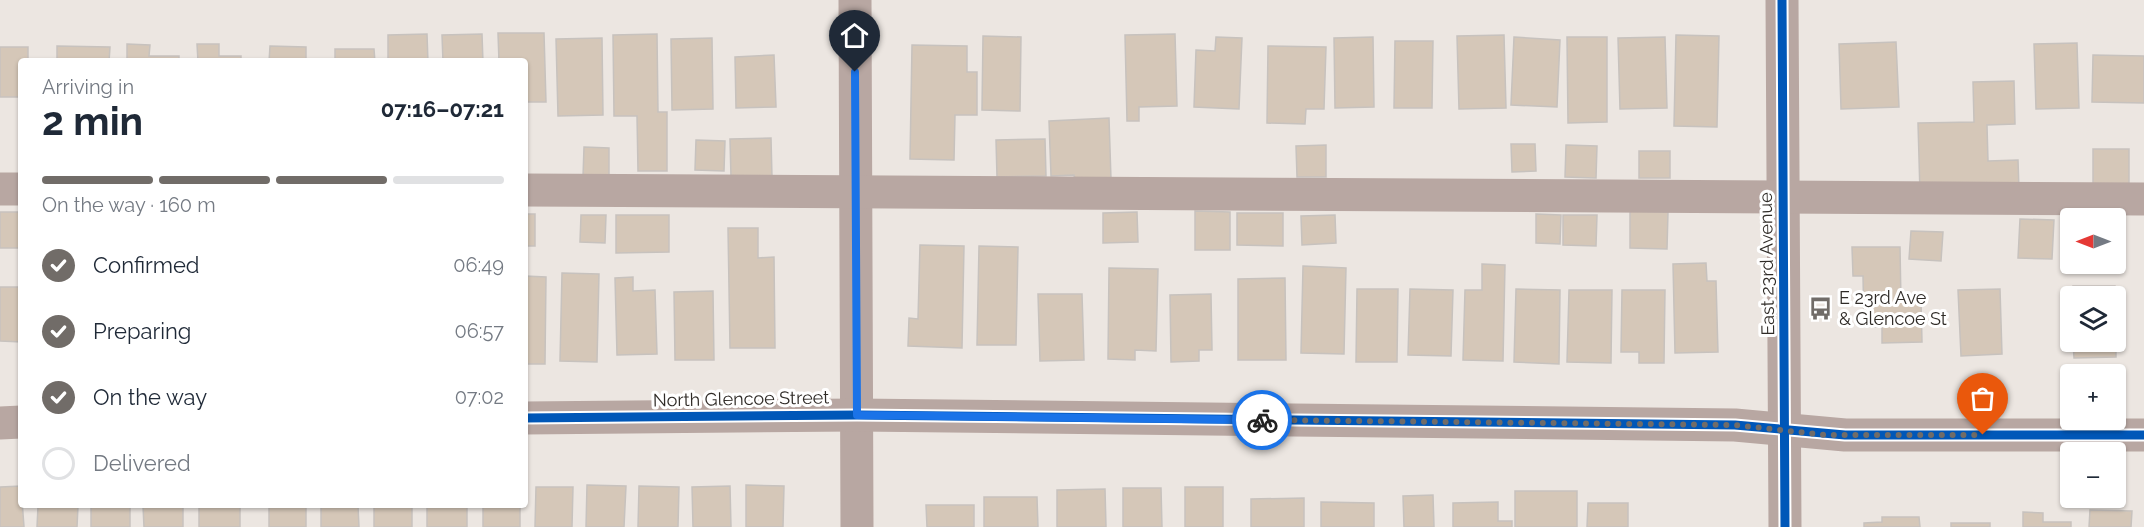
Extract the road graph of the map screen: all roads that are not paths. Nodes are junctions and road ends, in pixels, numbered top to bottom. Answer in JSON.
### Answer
{"nodes":[{"id":1,"x":855,"y":0,"type":"edge"},
{"id":2,"x":1782,"y":0,"type":"edge"},
{"id":3,"x":0,"y":189,"type":"edge"},
{"id":4,"x":18,"y":189,"type":"edge"},
{"id":5,"x":528,"y":190,"type":"edge"},
{"id":6,"x":856,"y":191,"type":"junction"},
{"id":7,"x":1783,"y":199,"type":"junction"},
{"id":8,"x":2144,"y":199,"type":"edge"},
{"id":9,"x":857,"y":415,"type":"junction"},
{"id":10,"x":528,"y":418,"type":"edge"},
{"id":11,"x":18,"y":422,"type":"edge"},
{"id":12,"x":0,"y":423,"type":"edge"},
{"id":13,"x":1785,"y":430,"type":"junction"},
{"id":14,"x":2144,"y":435,"type":"edge"},
{"id":15,"x":857,"y":527,"type":"edge"},
{"id":16,"x":1785,"y":527,"type":"edge"}],
"edges":[{"from":1,"to":6,"type":"street"},
{"from":2,"to":7,"type":"street","name":"East 23rd Avenue"},
{"from":3,"to":4,"type":"street"},
{"from":5,"to":6,"type":"street"},
{"from":6,"to":7,"type":"street"},
{"from":6,"to":9,"type":"street"},
{"from":7,"to":8,"type":"street"},
{"from":7,"to":13,"type":"street","name":"East 23rd Avenue"},
{"from":9,"to":10,"type":"street","name":"North Glencoe Street"},
{"from":9,"to":13,"type":"street","name":"North Glencoe Street"},
{"from":9,"to":15,"type":"street"},
{"from":11,"to":12,"type":"street"},
{"from":13,"to":14,"type":"street","name":"North Glencoe Street"},
{"from":13,"to":16,"type":"street","name":"East 23rd Avenue"}]}
